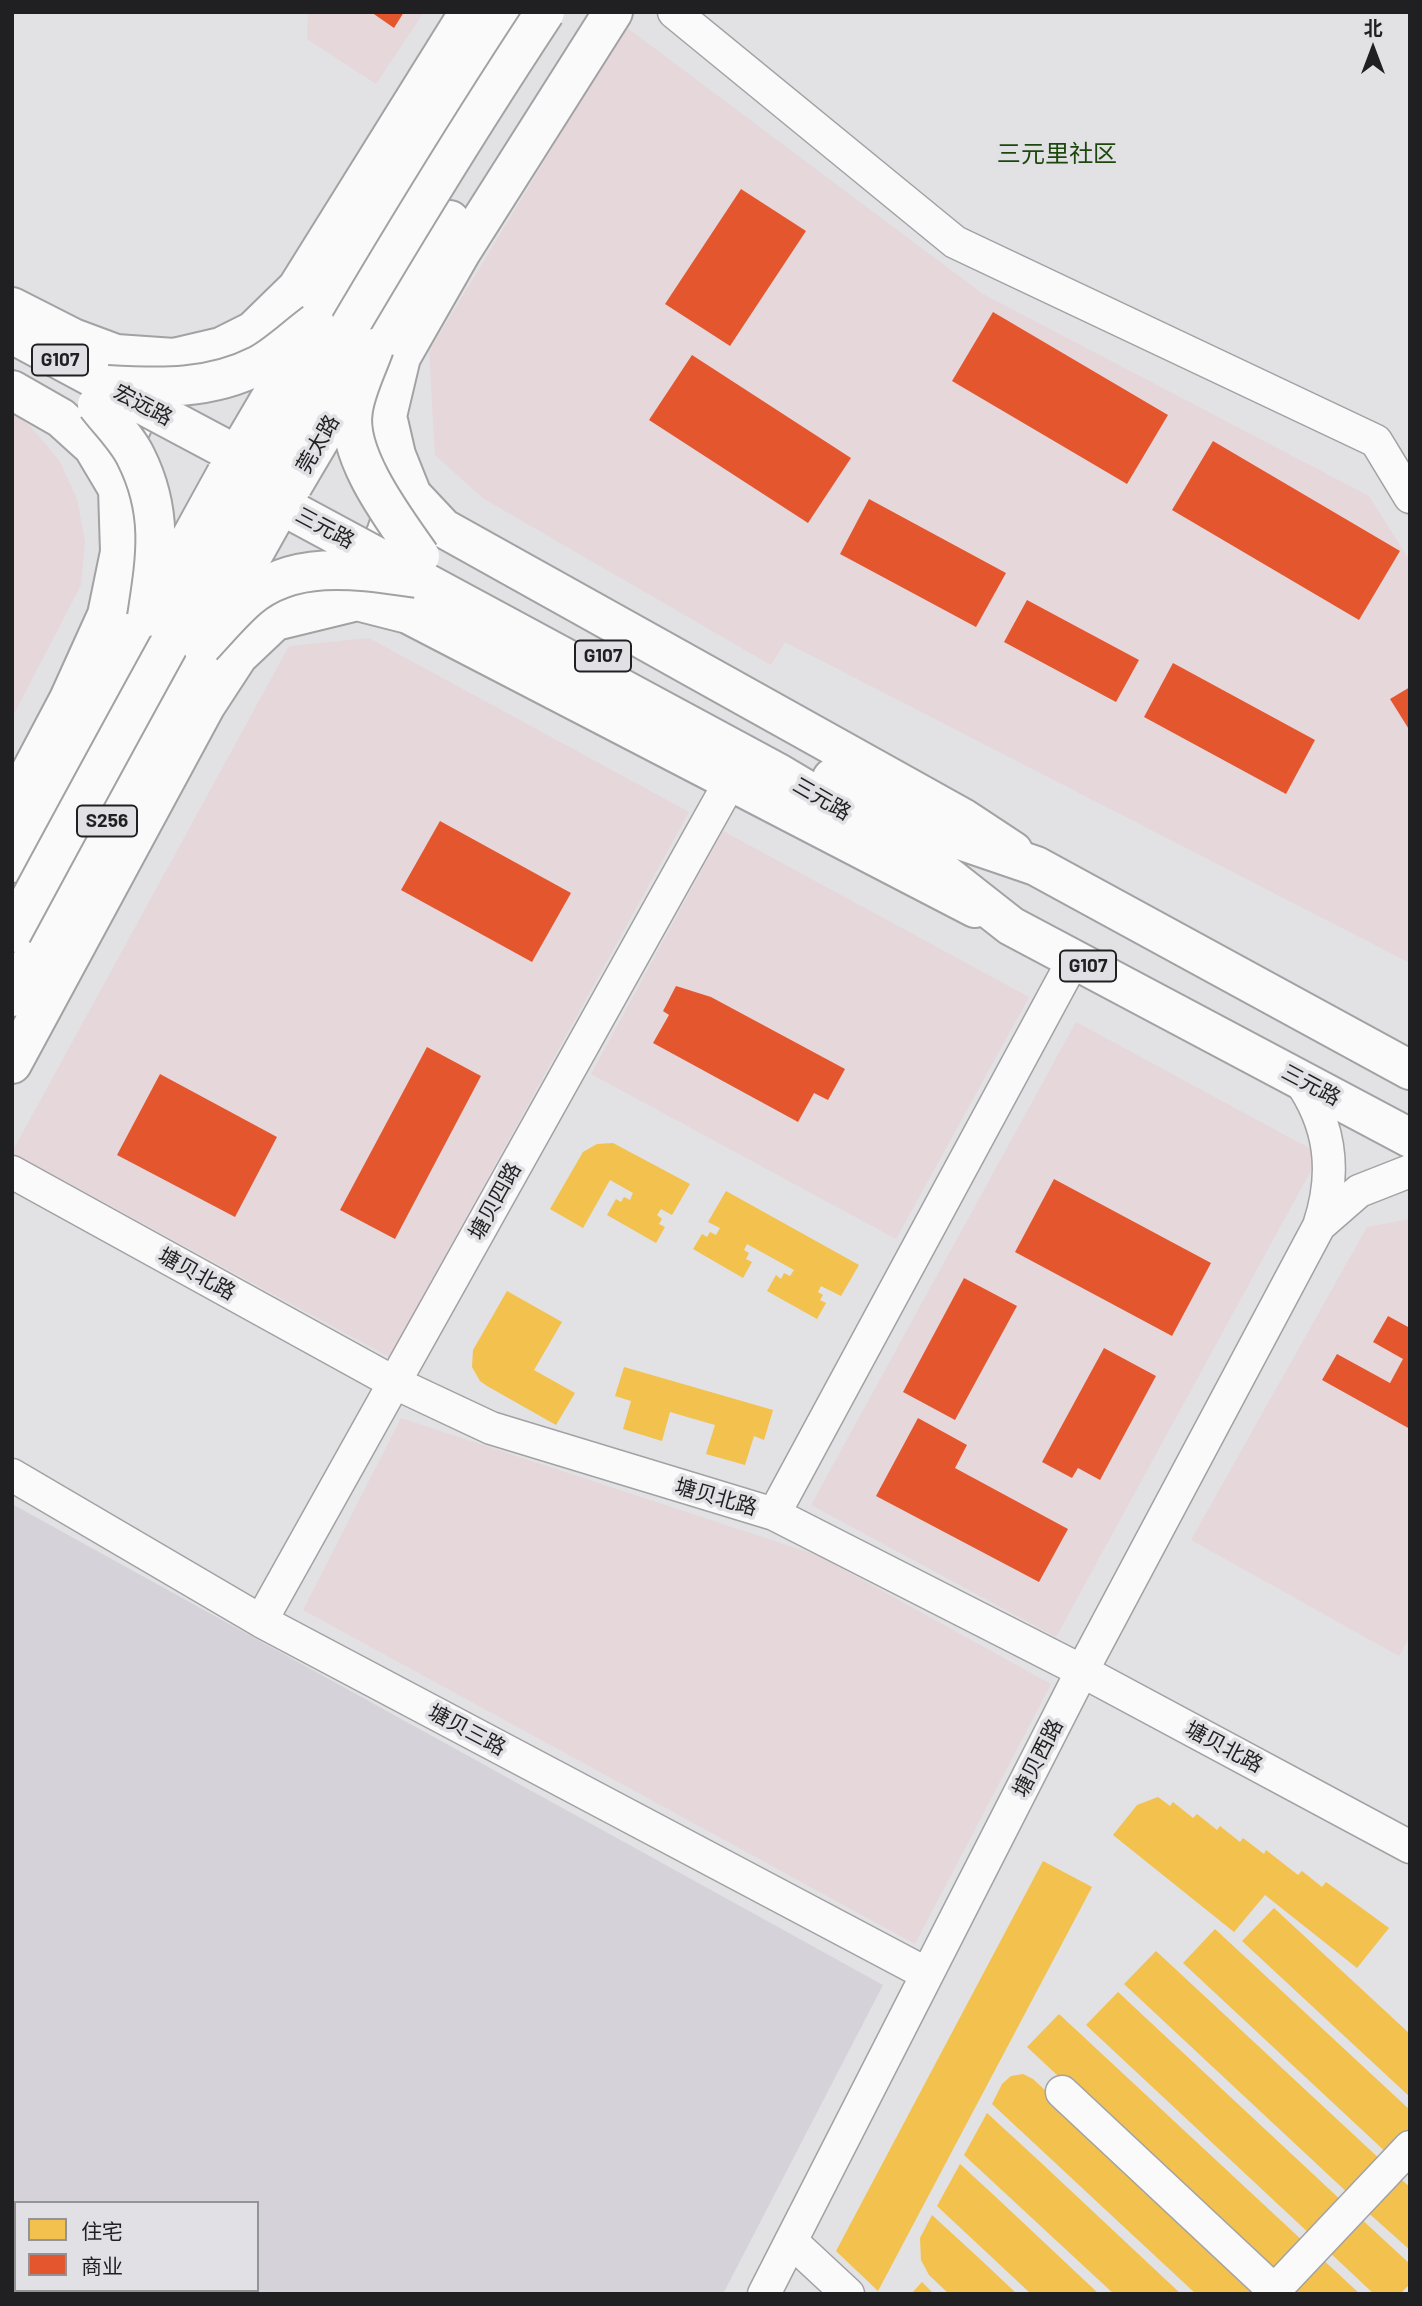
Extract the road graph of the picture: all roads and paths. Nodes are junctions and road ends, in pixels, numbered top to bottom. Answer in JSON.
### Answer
{"nodes":[{"id":1,"x":469,"y":12,"type":"edge"},
{"id":2,"x":507,"y":12,"type":"edge"},
{"id":3,"x":545,"y":12,"type":"edge"},
{"id":4,"x":582,"y":12,"type":"edge"},
{"id":5,"x":613,"y":12,"type":"edge"},
{"id":6,"x":674,"y":12,"type":"edge"},
{"id":7,"x":12,"y":307,"type":"edge"},
{"id":8,"x":315,"y":323,"type":"junction"},
{"id":9,"x":12,"y":334,"type":"edge"},
{"id":10,"x":221,"y":347,"type":"junction"},
{"id":11,"x":374,"y":348,"type":"junction"},
{"id":12,"x":12,"y":360,"type":"edge"},
{"id":13,"x":12,"y":390,"type":"edge"},
{"id":14,"x":102,"y":395,"type":"junction"},
{"id":15,"x":396,"y":455,"type":"junction"},
{"id":16,"x":231,"y":465,"type":"junction"},
{"id":17,"x":118,"y":489,"type":"junction"},
{"id":18,"x":287,"y":495,"type":"junction"},
{"id":19,"x":1410,"y":497,"type":"edge"},
{"id":20,"x":418,"y":567,"type":"junction"},
{"id":21,"x":316,"y":608,"type":"junction"},
{"id":22,"x":147,"y":617,"type":"junction"},
{"id":23,"x":202,"y":646,"type":"junction"},
{"id":24,"x":783,"y":764,"type":"junction"},
{"id":25,"x":730,"y":782,"type":"junction"},
{"id":26,"x":12,"y":807,"type":"edge"},
{"id":27,"x":12,"y":863,"type":"edge"},
{"id":28,"x":1036,"y":866,"type":"junction"},
{"id":29,"x":1011,"y":926,"type":"junction"},
{"id":30,"x":12,"y":933,"type":"edge"},
{"id":31,"x":1074,"y":959,"type":"junction"},
{"id":32,"x":12,"y":997,"type":"edge"},
{"id":33,"x":12,"y":1064,"type":"edge"},
{"id":34,"x":1410,"y":1070,"type":"edge"},
{"id":35,"x":1298,"y":1078,"type":"junction"},
{"id":36,"x":1410,"y":1138,"type":"edge"},
{"id":37,"x":1410,"y":1171,"type":"edge"},
{"id":38,"x":12,"y":1172,"type":"edge"},
{"id":39,"x":1319,"y":1226,"type":"junction"},
{"id":40,"x":393,"y":1382,"type":"junction"},
{"id":41,"x":12,"y":1475,"type":"edge"},
{"id":42,"x":774,"y":1514,"type":"junction"},
{"id":43,"x":261,"y":1621,"type":"junction"},
{"id":44,"x":1082,"y":1671,"type":"junction"},
{"id":45,"x":1410,"y":1847,"type":"edge"},
{"id":46,"x":927,"y":1974,"type":"junction"},
{"id":47,"x":1062,"y":2092,"type":"dead end"},
{"id":48,"x":1410,"y":2147,"type":"edge"},
{"id":49,"x":791,"y":2241,"type":"junction"},
{"id":50,"x":1274,"y":2293,"type":"edge"},
{"id":51,"x":764,"y":2294,"type":"edge"},
{"id":52,"x":848,"y":2294,"type":"edge"}],
"edges":[{"from":1,"to":10,"type":"main road"},
{"from":2,"to":8,"type":"main road"},
{"from":3,"to":30,"type":"main road","bridge":true},
{"from":4,"to":11,"type":"main road","name":"莞太路"},
{"from":5,"to":15,"type":"main road"},
{"from":6,"to":19,"type":"street"},
{"from":7,"to":10,"type":"main road"},
{"from":8,"to":14,"type":"main road","bridge":true},
{"from":8,"to":16,"type":"main road","bridge":true},
{"from":9,"to":14,"type":"main road","name":"宏远路","number":"G107"},
{"from":10,"to":15,"type":"main road"},
{"from":10,"to":17,"type":"main road"},
{"from":11,"to":18,"type":"main road","name":"莞太路","bridge":true},
{"from":11,"to":20,"type":"main road","bridge":true},
{"from":12,"to":14,"type":"main road","name":"宏远路","number":"G107"},
{"from":13,"to":17,"type":"main road"},
{"from":14,"to":16,"type":"main road","name":"宏远路","number":"G107","bridge":true},
{"from":14,"to":22,"type":"main road","bridge":true},
{"from":15,"to":21,"type":"main road"},
{"from":15,"to":28,"type":"main road"},
{"from":16,"to":18,"type":"main road","name":"三元路","number":"G107","bridge":true},
{"from":16,"to":22,"type":"main road","bridge":true},
{"from":17,"to":21,"type":"main road"},
{"from":17,"to":26,"type":"main road"},
{"from":18,"to":20,"type":"main road","name":"三元路","number":"G107","bridge":true},
{"from":18,"to":23,"type":"main road","name":"莞太路","bridge":true},
{"from":20,"to":23,"type":"main road","bridge":true},
{"from":20,"to":24,"type":"main road","name":"三元路","number":"G107"},
{"from":21,"to":25,"type":"main road"},
{"from":21,"to":33,"type":"main road"},
{"from":22,"to":27,"type":"main road"},
{"from":23,"to":32,"type":"main road","name":"莞太路","number":"S256"},
{"from":24,"to":28,"type":"main road","name":"三元路","number":"G107"},
{"from":24,"to":29,"type":"main road","name":"三元路","number":"G107"},
{"from":25,"to":29,"type":"main road"},
{"from":25,"to":40,"type":"street","name":"塘贝四路"},
{"from":28,"to":34,"type":"main road","name":"三元路","number":"G107"},
{"from":29,"to":31,"type":"main road","name":"三元路","number":"G107"},
{"from":31,"to":35,"type":"main road","name":"三元路","number":"G107"},
{"from":31,"to":42,"type":"street"},
{"from":35,"to":36,"type":"main road","name":"三元路","number":"G107"},
{"from":35,"to":39,"type":"street"},
{"from":37,"to":39,"type":"street"},
{"from":38,"to":40,"type":"street","name":"塘贝北路"},
{"from":39,"to":44,"type":"street","name":"塘贝西路"},
{"from":40,"to":42,"type":"street","name":"塘贝北路"},
{"from":40,"to":43,"type":"street","name":"塘贝四路"},
{"from":41,"to":43,"type":"street","name":"塘贝三路"},
{"from":42,"to":44,"type":"street","name":"塘贝北路"},
{"from":43,"to":46,"type":"street","name":"塘贝三路"},
{"from":44,"to":45,"type":"street","name":"塘贝北路"},
{"from":44,"to":46,"type":"street","name":"塘贝西路"},
{"from":46,"to":49,"type":"street","name":"塘贝西路"},
{"from":47,"to":50,"type":"street"},
{"from":48,"to":50,"type":"street"},
{"from":49,"to":51,"type":"street","name":"塘贝西路"},
{"from":49,"to":52,"type":"street"}]}
